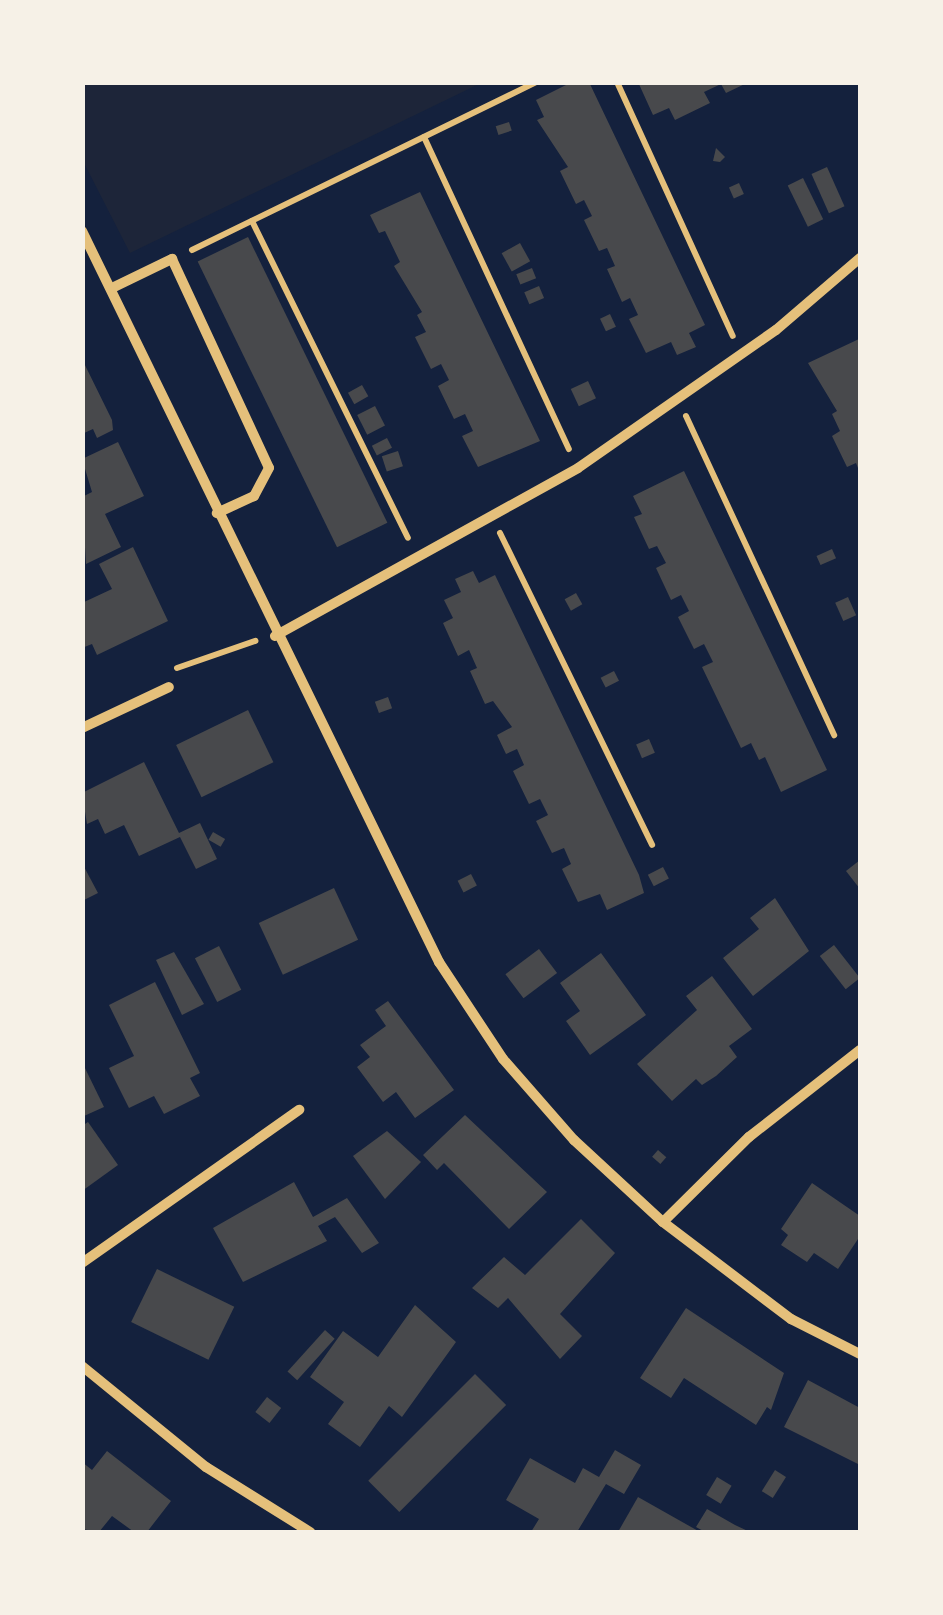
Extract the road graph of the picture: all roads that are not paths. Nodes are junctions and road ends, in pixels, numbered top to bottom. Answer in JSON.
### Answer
{"nodes":[{"id":1,"x":82,"y":231,"type":"edge"},
{"id":2,"x":860,"y":258,"type":"edge"},
{"id":3,"x":112,"y":288,"type":"junction"},
{"id":4,"x":218,"y":513,"type":"junction"},
{"id":5,"x":276,"y":636,"type":"junction"},
{"id":6,"x":169,"y":687,"type":"road end"},
{"id":7,"x":82,"y":728,"type":"edge"},
{"id":8,"x":860,"y":1050,"type":"edge"},
{"id":9,"x":299,"y":1110,"type":"dead end"},
{"id":10,"x":664,"y":1222,"type":"junction"},
{"id":11,"x":82,"y":1263,"type":"edge"},
{"id":12,"x":860,"y":1354,"type":"edge"},
{"id":13,"x":82,"y":1366,"type":"edge"},
{"id":14,"x":310,"y":1532,"type":"edge"}],
"edges":[{"from":1,"to":3,"type":"street"},
{"from":2,"to":5,"type":"street"},
{"from":3,"to":4,"type":"street"},
{"from":3,"to":4,"type":"street"},
{"from":4,"to":5,"type":"street"},
{"from":5,"to":10,"type":"street"},
{"from":6,"to":7,"type":"street"},
{"from":8,"to":10,"type":"street"},
{"from":9,"to":11,"type":"street"},
{"from":10,"to":12,"type":"street"},
{"from":13,"to":14,"type":"street"}]}
